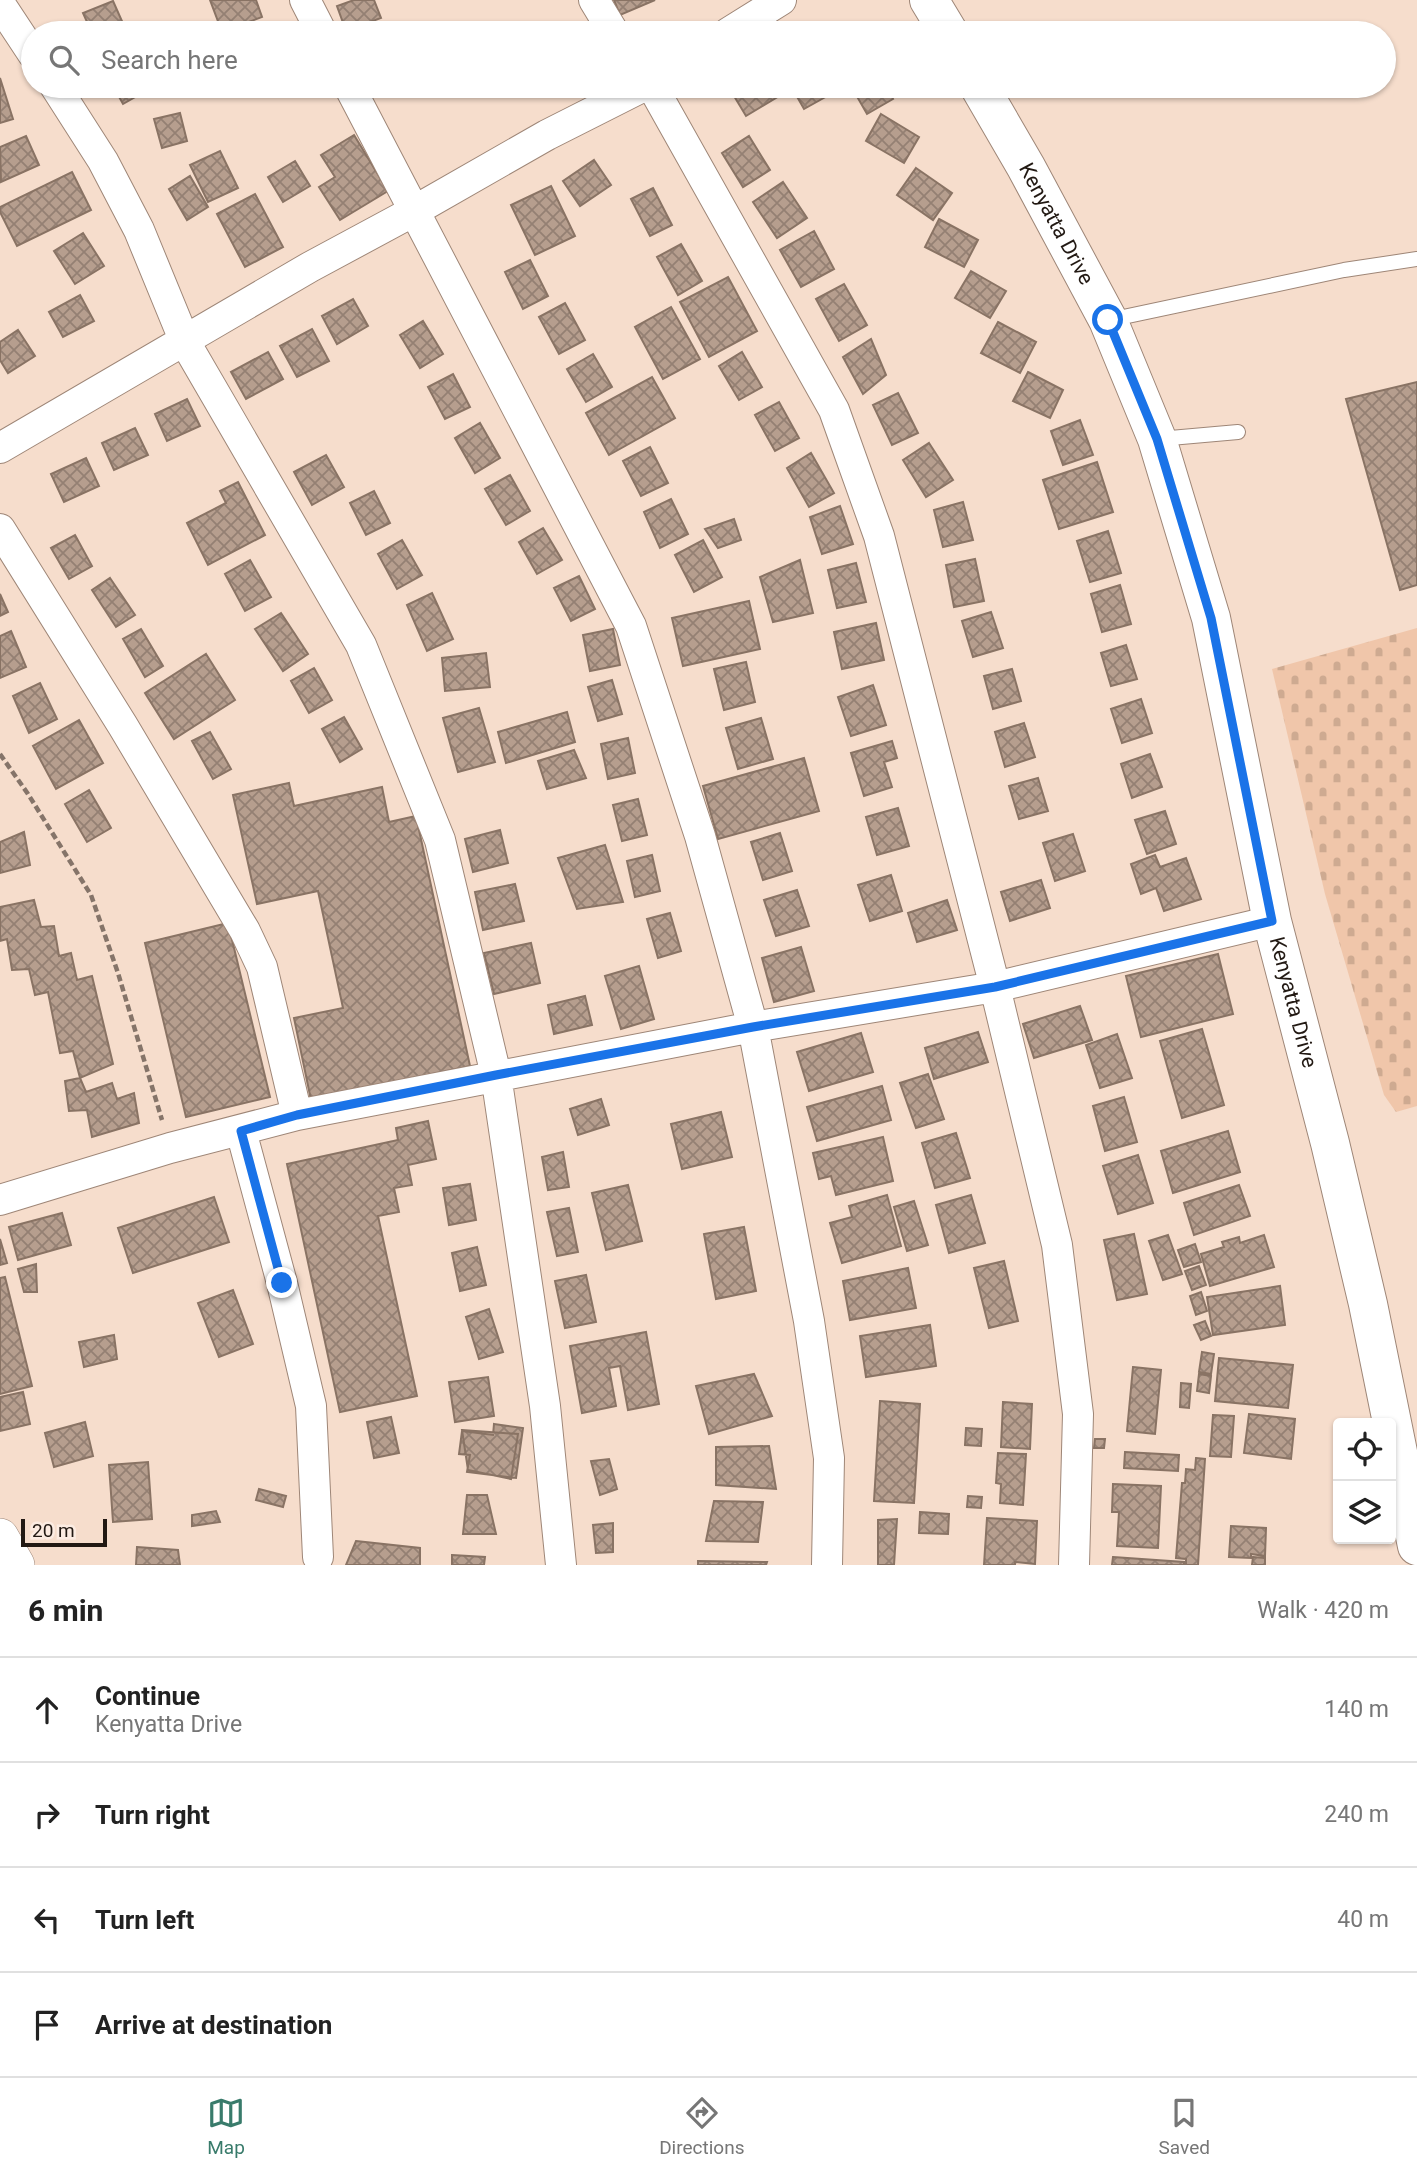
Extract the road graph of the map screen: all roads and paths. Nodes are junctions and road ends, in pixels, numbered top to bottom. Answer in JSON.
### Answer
{"nodes":[{"id":1,"x":305,"y":0,"type":"edge"},
{"id":2,"x":594,"y":0,"type":"edge"},
{"id":3,"x":781,"y":0,"type":"edge"},
{"id":4,"x":929,"y":0,"type":"edge"},
{"id":5,"x":0,"y":5,"type":"edge"},
{"id":6,"x":316,"y":21,"type":"edge"},
{"id":7,"x":607,"y":21,"type":"edge"},
{"id":8,"x":747,"y":21,"type":"edge"},
{"id":9,"x":942,"y":21,"type":"edge"},
{"id":10,"x":21,"y":36,"type":"edge"},
{"id":11,"x":63,"y":98,"type":"edge"},
{"id":12,"x":355,"y":98,"type":"edge"},
{"id":13,"x":619,"y":98,"type":"edge"},
{"id":14,"x":659,"y":98,"type":"edge"},
{"id":15,"x":986,"y":98,"type":"edge"},
{"id":16,"x":414,"y":211,"type":"junction"},
{"id":17,"x":1417,"y":260,"type":"edge"},
{"id":18,"x":1108,"y":320,"type":"junction"},
{"id":19,"x":185,"y":342,"type":"junction"},
{"id":20,"x":1238,"y":432,"type":"dead end"},
{"id":21,"x":1157,"y":439,"type":"junction"},
{"id":22,"x":0,"y":448,"type":"edge"},
{"id":23,"x":0,"y":529,"type":"edge"},
{"id":24,"x":0,"y":754,"type":"edge"},
{"id":25,"x":1272,"y":921,"type":"junction"},
{"id":26,"x":995,"y":987,"type":"junction"},
{"id":27,"x":753,"y":1027,"type":"junction"},
{"id":28,"x":496,"y":1075,"type":"junction"},
{"id":29,"x":297,"y":1115,"type":"junction"},
{"id":30,"x":241,"y":1131,"type":"junction"},
{"id":31,"x":170,"y":1148,"type":"junction"},
{"id":32,"x":0,"y":1200,"type":"edge"},
{"id":33,"x":0,"y":1537,"type":"edge"},
{"id":34,"x":1417,"y":1546,"type":"edge"},
{"id":35,"x":318,"y":1557,"type":"dead end"},
{"id":36,"x":16,"y":1565,"type":"edge"},
{"id":37,"x":561,"y":1565,"type":"edge"},
{"id":38,"x":827,"y":1565,"type":"edge"},
{"id":39,"x":1074,"y":1565,"type":"edge"}],
"edges":[{"from":1,"to":6,"type":"street"},
{"from":2,"to":7,"type":"street"},
{"from":3,"to":8,"type":"street"},
{"from":4,"to":9,"type":"main road"},
{"from":5,"to":10,"type":"street"},
{"from":11,"to":19,"type":"street"},
{"from":12,"to":16,"type":"street"},
{"from":13,"to":16,"type":"street"},
{"from":14,"to":26,"type":"street"},
{"from":15,"to":18,"type":"main road","name":"Kenyatta Drive"},
{"from":16,"to":19,"type":"street"},
{"from":16,"to":27,"type":"street"},
{"from":17,"to":18,"type":"lane"},
{"from":18,"to":21,"type":"main road","name":"Kenyatta Drive"},
{"from":19,"to":22,"type":"street"},
{"from":19,"to":28,"type":"street"},
{"from":20,"to":21,"type":"lane"},
{"from":21,"to":25,"type":"main road","name":"Kenyatta Drive"},
{"from":23,"to":29,"type":"street"},
{"from":24,"to":31,"type":"path"},
{"from":25,"to":26,"type":"street"},
{"from":25,"to":34,"type":"main road","name":"Kenyatta Drive"},
{"from":26,"to":27,"type":"street"},
{"from":26,"to":39,"type":"street"},
{"from":27,"to":28,"type":"street"},
{"from":27,"to":38,"type":"street"},
{"from":28,"to":29,"type":"street"},
{"from":28,"to":37,"type":"street"},
{"from":29,"to":30,"type":"street"},
{"from":30,"to":31,"type":"street"},
{"from":30,"to":35,"type":"street"},
{"from":31,"to":32,"type":"street"},
{"from":33,"to":36,"type":"street"}]}
